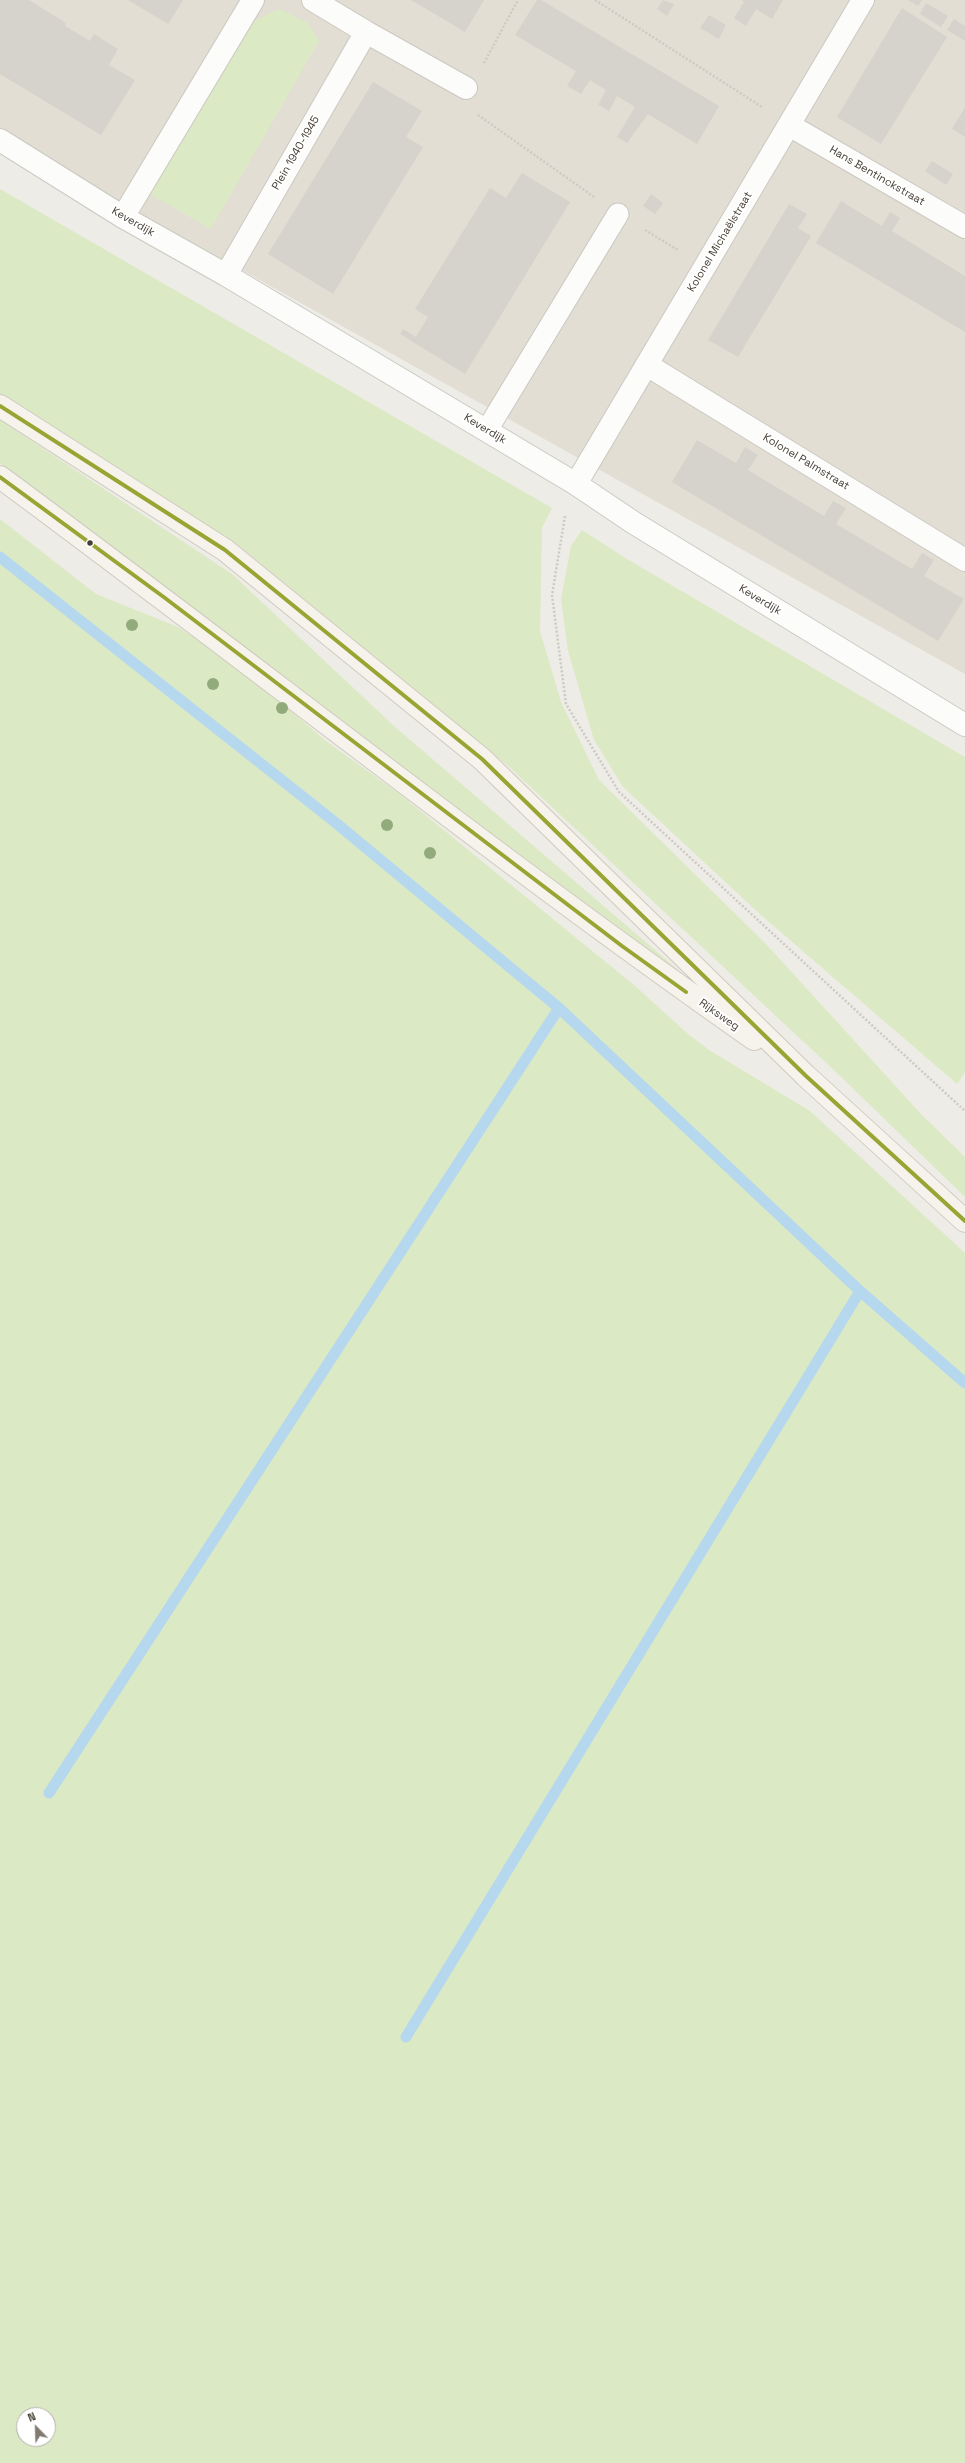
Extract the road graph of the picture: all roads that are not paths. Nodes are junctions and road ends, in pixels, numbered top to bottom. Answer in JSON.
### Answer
{"nodes":[{"id":1,"x":253,"y":0,"type":"edge"},
{"id":2,"x":313,"y":0,"type":"edge"},
{"id":3,"x":863,"y":0,"type":"edge"},
{"id":4,"x":366,"y":32,"type":"junction"},
{"id":5,"x":466,"y":88,"type":"road end"},
{"id":6,"x":789,"y":125,"type":"junction"},
{"id":7,"x":0,"y":140,"type":"edge"},
{"id":8,"x":618,"y":214,"type":"road end"},
{"id":9,"x":123,"y":218,"type":"junction"},
{"id":10,"x":965,"y":227,"type":"edge"},
{"id":11,"x":226,"y":275,"type":"junction"},
{"id":12,"x":647,"y":365,"type":"junction"},
{"id":13,"x":0,"y":406,"type":"edge"},
{"id":14,"x":487,"y":430,"type":"junction"},
{"id":15,"x":0,"y":477,"type":"edge"},
{"id":16,"x":576,"y":484,"type":"junction"},
{"id":17,"x":965,"y":560,"type":"edge"},
{"id":18,"x":965,"y":725,"type":"edge"},
{"id":19,"x":806,"y":1076,"type":"junction"},
{"id":20,"x":965,"y":1221,"type":"edge"}],
"edges":[{"from":1,"to":9,"type":"street"},
{"from":2,"to":4,"type":"street"},
{"from":3,"to":6,"type":"street","name":"Kolonel Michaëlstraat"},
{"from":4,"to":5,"type":"street"},
{"from":4,"to":11,"type":"street","name":"Plein 1940-1945"},
{"from":6,"to":10,"type":"street","name":"Hans Bentinckstraat"},
{"from":6,"to":12,"type":"street","name":"Kolonel Michaëlstraat"},
{"from":7,"to":9,"type":"street","name":"Keverdijk"},
{"from":8,"to":14,"type":"lane"},
{"from":9,"to":11,"type":"street","name":"Keverdijk"},
{"from":11,"to":14,"type":"street","name":"Keverdijk"},
{"from":12,"to":16,"type":"street","name":"Kolonel Michaëlstraat"},
{"from":12,"to":17,"type":"street","name":"Kolonel Palmstraat"},
{"from":13,"to":19,"type":"main road","name":"Rijksweg"},
{"from":14,"to":16,"type":"street","name":"Keverdijk"},
{"from":15,"to":19,"type":"main road","name":"Rijksweg"},
{"from":16,"to":18,"type":"street","name":"Keverdijk"},
{"from":19,"to":20,"type":"main road","name":"Rijksweg"}]}
